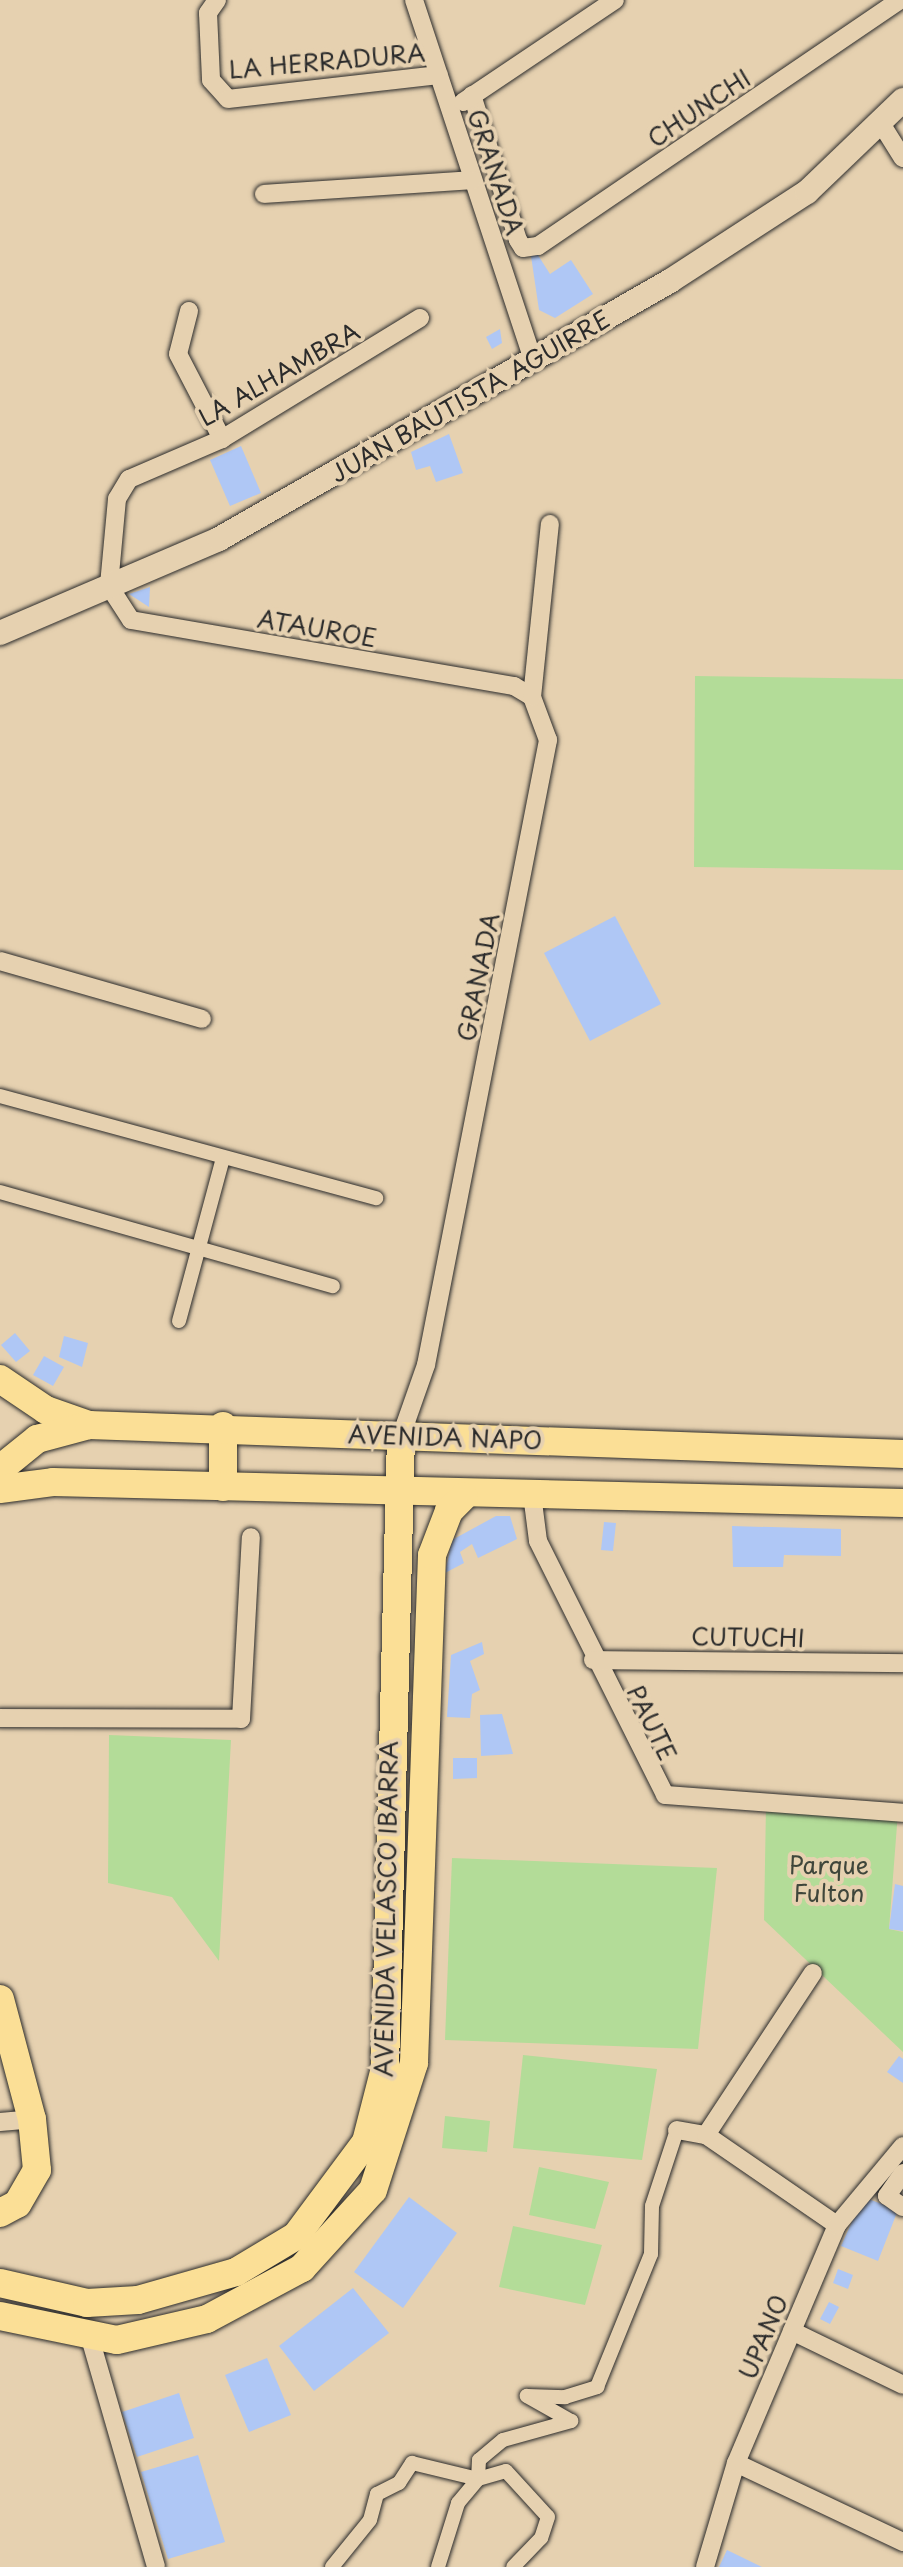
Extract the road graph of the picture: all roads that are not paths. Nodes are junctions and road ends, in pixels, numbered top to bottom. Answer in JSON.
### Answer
{"nodes":[{"id":1,"x":414,"y":0,"type":"edge"},
{"id":2,"x":615,"y":0,"type":"edge"},
{"id":3,"x":900,"y":0,"type":"edge"},
{"id":4,"x":214,"y":1,"type":"edge"},
{"id":5,"x":439,"y":75,"type":"junction"},
{"id":6,"x":472,"y":95,"type":"junction"},
{"id":7,"x":903,"y":100,"type":"edge"},
{"id":8,"x":450,"y":111,"type":"junction"},
{"id":9,"x":882,"y":125,"type":"junction"},
{"id":10,"x":903,"y":158,"type":"edge"},
{"id":11,"x":473,"y":180,"type":"junction"},
{"id":12,"x":264,"y":194,"type":"dead end"},
{"id":13,"x":189,"y":311,"type":"dead end"},
{"id":14,"x":420,"y":318,"type":"dead end"},
{"id":15,"x":533,"y":360,"type":"junction"},
{"id":16,"x":222,"y":439,"type":"junction"},
{"id":17,"x":550,"y":524,"type":"dead end"},
{"id":18,"x":109,"y":586,"type":"junction"},
{"id":19,"x":0,"y":633,"type":"edge"},
{"id":20,"x":532,"y":697,"type":"junction"},
{"id":21,"x":0,"y":961,"type":"edge"},
{"id":22,"x":202,"y":1019,"type":"dead end"},
{"id":23,"x":0,"y":1096,"type":"edge"},
{"id":24,"x":223,"y":1158,"type":"junction"},
{"id":25,"x":0,"y":1192,"type":"edge"},
{"id":26,"x":376,"y":1198,"type":"dead end"},
{"id":27,"x":197,"y":1249,"type":"junction"},
{"id":28,"x":333,"y":1286,"type":"dead end"},
{"id":29,"x":179,"y":1321,"type":"dead end"},
{"id":30,"x":0,"y":1379,"type":"edge"},
{"id":31,"x":89,"y":1425,"type":"junction"},
{"id":32,"x":223,"y":1426,"type":"junction"},
{"id":33,"x":401,"y":1436,"type":"junction"},
{"id":34,"x":903,"y":1454,"type":"edge"},
{"id":35,"x":5,"y":1455,"type":"edge"},
{"id":36,"x":53,"y":1482,"type":"junction"},
{"id":37,"x":223,"y":1487,"type":"junction"},
{"id":38,"x":0,"y":1489,"type":"edge"},
{"id":39,"x":394,"y":1493,"type":"junction"},
{"id":40,"x":532,"y":1494,"type":"junction"},
{"id":41,"x":464,"y":1496,"type":"junction"},
{"id":42,"x":903,"y":1503,"type":"edge"},
{"id":43,"x":251,"y":1537,"type":"dead end"},
{"id":44,"x":593,"y":1660,"type":"junction"},
{"id":45,"x":903,"y":1663,"type":"edge"},
{"id":46,"x":0,"y":1718,"type":"edge"},
{"id":47,"x":903,"y":1813,"type":"edge"},
{"id":48,"x":813,"y":1973,"type":"dead end"},
{"id":49,"x":0,"y":1999,"type":"edge"},
{"id":50,"x":32,"y":2119,"type":"junction"},
{"id":51,"x":0,"y":2122,"type":"edge"},
{"id":52,"x":677,"y":2130,"type":"joint"},
{"id":53,"x":706,"y":2135,"type":"junction"},
{"id":54,"x":903,"y":2146,"type":"edge"},
{"id":55,"x":903,"y":2173,"type":"edge"},
{"id":56,"x":903,"y":2207,"type":"edge"},
{"id":57,"x":0,"y":2213,"type":"edge"},
{"id":58,"x":837,"y":2225,"type":"junction"},
{"id":59,"x":0,"y":2283,"type":"edge"},
{"id":60,"x":0,"y":2316,"type":"edge"},
{"id":61,"x":792,"y":2331,"type":"junction"},
{"id":62,"x":90,"y":2338,"type":"junction"},
{"id":63,"x":903,"y":2385,"type":"edge"},
{"id":64,"x":736,"y":2463,"type":"junction"},
{"id":65,"x":478,"y":2479,"type":"junction"},
{"id":66,"x":903,"y":2542,"type":"edge"},
{"id":67,"x":156,"y":2567,"type":"edge"},
{"id":68,"x":332,"y":2567,"type":"edge"},
{"id":69,"x":438,"y":2567,"type":"edge"},
{"id":70,"x":513,"y":2567,"type":"edge"},
{"id":71,"x":705,"y":2567,"type":"edge"}],
"edges":[{"from":1,"to":5,"type":"street","name":"GRANADA"},
{"from":2,"to":6,"type":"street"},
{"from":3,"to":6,"type":"street","name":"CHUNCHI"},
{"from":4,"to":5,"type":"street","name":"LA HERRADURA"},
{"from":5,"to":8,"type":"street","name":"GRANADA"},
{"from":6,"to":8,"type":"street"},
{"from":7,"to":9,"type":"main road","name":"JUAN BAUTISTA AGUIRRE"},
{"from":8,"to":11,"type":"street","name":"GRANADA"},
{"from":9,"to":10,"type":"street"},
{"from":9,"to":15,"type":"main road","name":"JUAN BAUTISTA AGUIRRE"},
{"from":11,"to":12,"type":"street"},
{"from":11,"to":15,"type":"street","name":"GRANADA"},
{"from":13,"to":16,"type":"street"},
{"from":14,"to":16,"type":"street","name":"LA ALHAMBRA"},
{"from":15,"to":18,"type":"main road","name":"JUAN BAUTISTA AGUIRRE"},
{"from":16,"to":18,"type":"street","name":"LA ALHAMBRA"},
{"from":17,"to":20,"type":"street","name":"GRANADA"},
{"from":18,"to":19,"type":"main road","name":"JUAN BAUTISTA AGUIRRE"},
{"from":18,"to":20,"type":"street","name":"ATAUROE"},
{"from":20,"to":33,"type":"street","name":"GRANADA"},
{"from":21,"to":22,"type":"street"},
{"from":23,"to":24,"type":"street"},
{"from":24,"to":26,"type":"street"},
{"from":24,"to":27,"type":"street"},
{"from":25,"to":27,"type":"street"},
{"from":27,"to":28,"type":"street"},
{"from":27,"to":29,"type":"street"},
{"from":30,"to":31,"type":"main road"},
{"from":31,"to":32,"type":"main road","name":"AVENIDA NAPO"},
{"from":31,"to":35,"type":"main road","name":"AVENIDA NAPO"},
{"from":32,"to":33,"type":"main road","name":"AVENIDA NAPO"},
{"from":32,"to":37,"type":"main road"},
{"from":33,"to":34,"type":"main road","name":"AVENIDA NAPO"},
{"from":33,"to":39,"type":"main road","name":"AVENIDA VELASCO IBARRA"},
{"from":35,"to":36,"type":"main road"},
{"from":36,"to":37,"type":"main road"},
{"from":36,"to":38,"type":"main road"},
{"from":37,"to":39,"type":"main road"},
{"from":39,"to":41,"type":"main road"},
{"from":39,"to":59,"type":"main road","name":"AVENIDA VELASCO IBARRA"},
{"from":40,"to":41,"type":"main road"},
{"from":40,"to":42,"type":"main road"},
{"from":40,"to":44,"type":"street","name":"PAUTE"},
{"from":41,"to":62,"type":"main road","name":"AVENIDA VELASCO IBARRA"},
{"from":43,"to":46,"type":"street"},
{"from":44,"to":45,"type":"street","name":"CUTUCHI"},
{"from":44,"to":47,"type":"street","name":"PAUTE"},
{"from":48,"to":53,"type":"street"},
{"from":49,"to":50,"type":"main road"},
{"from":50,"to":51,"type":"street"},
{"from":50,"to":57,"type":"main road"},
{"from":52,"to":53,"type":"street"},
{"from":52,"to":65,"type":"street"},
{"from":53,"to":58,"type":"street"},
{"from":54,"to":58,"type":"street","name":"UPANO"},
{"from":55,"to":56,"type":"street"},
{"from":58,"to":61,"type":"street","name":"UPANO"},
{"from":60,"to":62,"type":"main road","name":"AVENIDA VELASCO IBARRA"},
{"from":61,"to":63,"type":"street"},
{"from":61,"to":64,"type":"street","name":"UPANO"},
{"from":62,"to":67,"type":"street"},
{"from":64,"to":66,"type":"street"},
{"from":64,"to":71,"type":"street","name":"UPANO"},
{"from":65,"to":68,"type":"street"},
{"from":65,"to":69,"type":"street"},
{"from":65,"to":70,"type":"street"}]}
